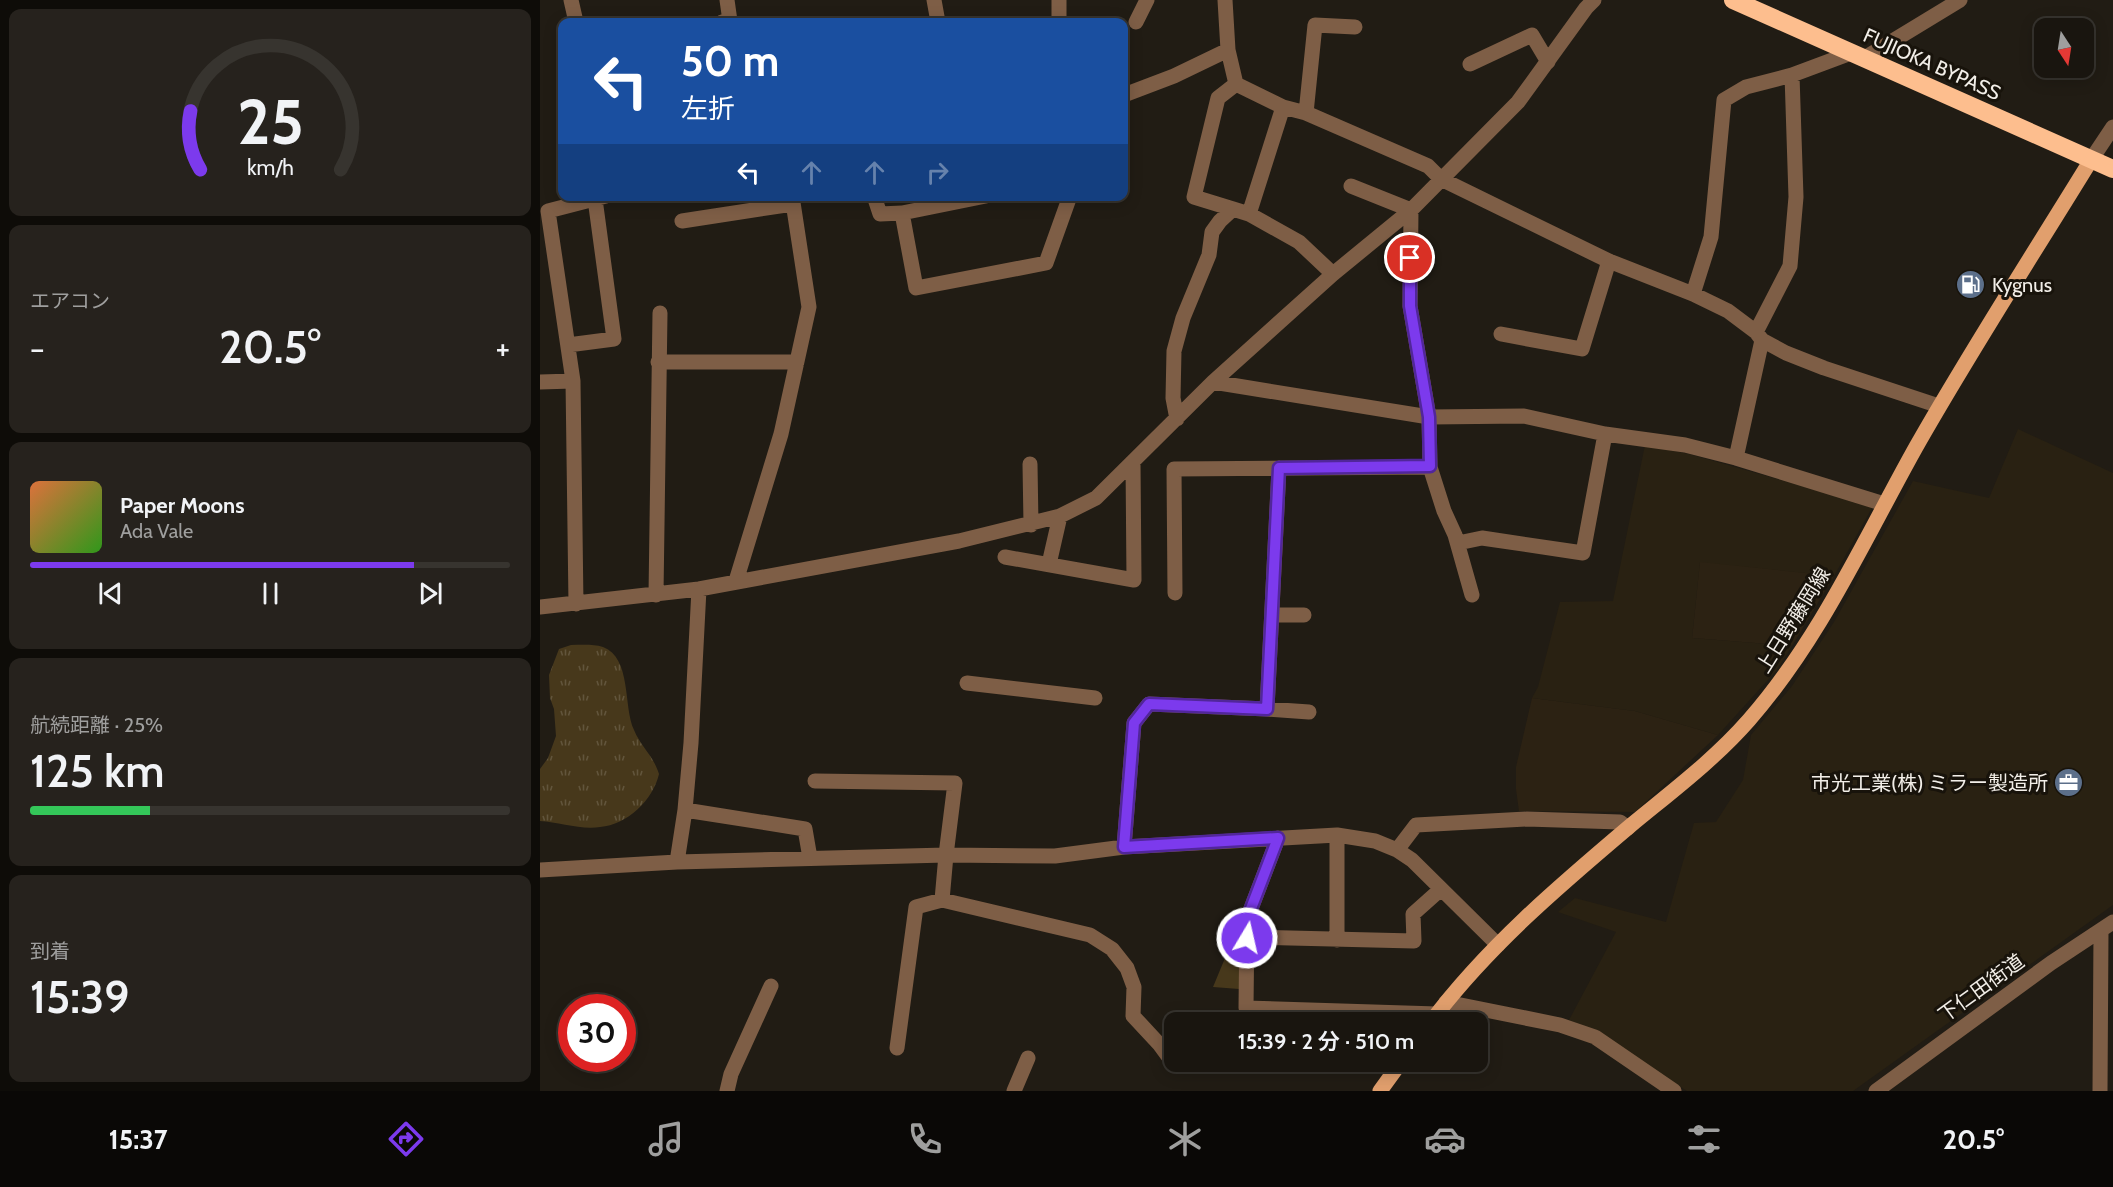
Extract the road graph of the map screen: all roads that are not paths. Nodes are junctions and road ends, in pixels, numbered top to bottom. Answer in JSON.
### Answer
{"nodes":[{"id":1,"x":571,"y":0,"type":"edge"},
{"id":2,"x":727,"y":0,"type":"edge"},
{"id":3,"x":934,"y":0,"type":"edge"},
{"id":4,"x":1059,"y":0,"type":"edge"},
{"id":5,"x":1147,"y":0,"type":"edge"},
{"id":6,"x":1225,"y":0,"type":"edge"},
{"id":7,"x":1594,"y":0,"type":"edge"},
{"id":8,"x":1733,"y":0,"type":"edge"},
{"id":9,"x":1960,"y":0,"type":"edge"},
{"id":10,"x":575,"y":18,"type":"edge"},
{"id":11,"x":730,"y":18,"type":"edge"},
{"id":12,"x":937,"y":18,"type":"edge"},
{"id":13,"x":1059,"y":18,"type":"edge"},
{"id":14,"x":1136,"y":22,"type":"dead end"},
{"id":15,"x":1355,"y":27,"type":"dead end"},
{"id":16,"x":1228,"y":50,"type":"junction"},
{"id":17,"x":1857,"y":56,"type":"junction"},
{"id":18,"x":1548,"y":62,"type":"junction"},
{"id":19,"x":1470,"y":64,"type":"dead end"},
{"id":20,"x":1792,"y":75,"type":"junction"},
{"id":21,"x":1236,"y":84,"type":"junction"},
{"id":22,"x":1128,"y":93,"type":"edge"},
{"id":23,"x":1283,"y":107,"type":"junction"},
{"id":24,"x":1306,"y":113,"type":"junction"},
{"id":25,"x":2113,"y":127,"type":"edge"},
{"id":26,"x":2091,"y":160,"type":"junction"},
{"id":27,"x":2113,"y":169,"type":"edge"},
{"id":28,"x":1441,"y":179,"type":"junction"},
{"id":29,"x":1352,"y":186,"type":"dead end"},
{"id":30,"x":589,"y":201,"type":"edge"},
{"id":31,"x":601,"y":201,"type":"edge"},
{"id":32,"x":788,"y":201,"type":"edge"},
{"id":33,"x":793,"y":201,"type":"edge"},
{"id":34,"x":876,"y":201,"type":"edge"},
{"id":35,"x":961,"y":201,"type":"edge"},
{"id":36,"x":1068,"y":201,"type":"edge"},
{"id":37,"x":1233,"y":210,"type":"junction"},
{"id":38,"x":1411,"y":210,"type":"junction"},
{"id":39,"x":902,"y":213,"type":"junction"},
{"id":40,"x":1249,"y":214,"type":"junction"},
{"id":41,"x":682,"y":221,"type":"dead end"},
{"id":42,"x":1609,"y":261,"type":"junction"},
{"id":43,"x":1334,"y":274,"type":"junction"},
{"id":44,"x":1693,"y":294,"type":"junction"},
{"id":45,"x":660,"y":312,"type":"dead end"},
{"id":46,"x":1501,"y":334,"type":"dead end"},
{"id":47,"x":1759,"y":336,"type":"junction"},
{"id":48,"x":568,"y":345,"type":"junction"},
{"id":49,"x":658,"y":362,"type":"junction"},
{"id":50,"x":797,"y":362,"type":"junction"},
{"id":51,"x":573,"y":381,"type":"junction"},
{"id":52,"x":540,"y":382,"type":"edge"},
{"id":53,"x":1213,"y":382,"type":"junction"},
{"id":54,"x":1940,"y":406,"type":"junction"},
{"id":55,"x":1429,"y":417,"type":"junction"},
{"id":56,"x":1177,"y":419,"type":"junction"},
{"id":57,"x":1605,"y":434,"type":"junction"},
{"id":58,"x":1736,"y":458,"type":"junction"},
{"id":59,"x":1133,"y":462,"type":"junction"},
{"id":60,"x":1030,"y":464,"type":"dead end"},
{"id":61,"x":1430,"y":466,"type":"junction"},
{"id":62,"x":1279,"y":468,"type":"junction"},
{"id":63,"x":1884,"y":504,"type":"junction"},
{"id":64,"x":1060,"y":516,"type":"junction"},
{"id":65,"x":1031,"y":525,"type":"junction"},
{"id":66,"x":1458,"y":543,"type":"junction"},
{"id":67,"x":1005,"y":557,"type":"dead end"},
{"id":68,"x":1049,"y":564,"type":"junction"},
{"id":69,"x":736,"y":581,"type":"junction"},
{"id":70,"x":699,"y":589,"type":"junction"},
{"id":71,"x":1175,"y":592,"type":"dead end"},
{"id":72,"x":656,"y":595,"type":"junction"},
{"id":73,"x":1472,"y":595,"type":"dead end"},
{"id":74,"x":576,"y":604,"type":"junction"},
{"id":75,"x":540,"y":607,"type":"edge"},
{"id":76,"x":1272,"y":615,"type":"junction"},
{"id":77,"x":1304,"y":615,"type":"dead end"},
{"id":78,"x":968,"y":683,"type":"dead end"},
{"id":79,"x":1095,"y":698,"type":"dead end"},
{"id":80,"x":1267,"y":709,"type":"junction"},
{"id":81,"x":1310,"y":712,"type":"dead end"},
{"id":82,"x":815,"y":781,"type":"dead end"},
{"id":83,"x":686,"y":810,"type":"junction"},
{"id":84,"x":1628,"y":828,"type":"junction"},
{"id":85,"x":1336,"y":835,"type":"junction"},
{"id":86,"x":1278,"y":838,"type":"junction"},
{"id":87,"x":1124,"y":847,"type":"junction"},
{"id":88,"x":1397,"y":850,"type":"junction"},
{"id":89,"x":946,"y":855,"type":"junction"},
{"id":90,"x":810,"y":858,"type":"junction"},
{"id":91,"x":677,"y":862,"type":"junction"},
{"id":92,"x":540,"y":870,"type":"edge"},
{"id":93,"x":1441,"y":889,"type":"junction"},
{"id":94,"x":942,"y":900,"type":"junction"},
{"id":95,"x":2107,"y":927,"type":"edge"},
{"id":96,"x":1247,"y":938,"type":"junction"},
{"id":97,"x":1337,"y":940,"type":"junction"},
{"id":98,"x":1498,"y":945,"type":"junction"},
{"id":99,"x":771,"y":986,"type":"dead end"},
{"id":100,"x":1400,"y":1012,"type":"edge"},
{"id":101,"x":1439,"y":1012,"type":"edge"},
{"id":102,"x":1488,"y":1018,"type":"edge"},
{"id":103,"x":897,"y":1048,"type":"dead end"},
{"id":104,"x":1164,"y":1050,"type":"edge"},
{"id":105,"x":1028,"y":1058,"type":"dead end"},
{"id":106,"x":1394,"y":1072,"type":"edge"},
{"id":107,"x":726,"y":1091,"type":"edge"},
{"id":108,"x":1014,"y":1091,"type":"edge"},
{"id":109,"x":1380,"y":1091,"type":"edge"},
{"id":110,"x":1674,"y":1091,"type":"edge"},
{"id":111,"x":1876,"y":1091,"type":"edge"},
{"id":112,"x":2100,"y":1091,"type":"edge"}],
"edges":[{"from":1,"to":10,"type":"street"},
{"from":2,"to":11,"type":"street"},
{"from":3,"to":12,"type":"street"},
{"from":4,"to":13,"type":"street"},
{"from":5,"to":14,"type":"street"},
{"from":6,"to":16,"type":"street"},
{"from":7,"to":18,"type":"street"},
{"from":8,"to":17,"type":"highway","name":"FUJIOKA BYPASS"},
{"from":9,"to":17,"type":"street"},
{"from":15,"to":24,"type":"street"},
{"from":16,"to":21,"type":"street"},
{"from":16,"to":22,"type":"street"},
{"from":17,"to":20,"type":"street"},
{"from":17,"to":26,"type":"highway","name":"FUJIOKA BYPASS"},
{"from":18,"to":19,"type":"street"},
{"from":18,"to":28,"type":"street"},
{"from":20,"to":44,"type":"street"},
{"from":20,"to":47,"type":"street"},
{"from":21,"to":23,"type":"street"},
{"from":21,"to":37,"type":"street"},
{"from":23,"to":24,"type":"street"},
{"from":23,"to":40,"type":"street"},
{"from":24,"to":28,"type":"street"},
{"from":25,"to":26,"type":"street"},
{"from":26,"to":27,"type":"highway","name":"FUJIOKA BYPASS"},
{"from":26,"to":54,"type":"main road","name":"上日野藤岡線"},
{"from":28,"to":38,"type":"street"},
{"from":28,"to":42,"type":"street"},
{"from":29,"to":38,"type":"street"},
{"from":30,"to":48,"type":"street"},
{"from":31,"to":48,"type":"street"},
{"from":32,"to":41,"type":"street"},
{"from":33,"to":50,"type":"street"},
{"from":34,"to":39,"type":"street"},
{"from":35,"to":39,"type":"street"},
{"from":36,"to":39,"type":"street"},
{"from":37,"to":40,"type":"street"},
{"from":37,"to":56,"type":"street"},
{"from":38,"to":43,"type":"street"},
{"from":38,"to":55,"type":"street"},
{"from":40,"to":43,"type":"street"},
{"from":42,"to":44,"type":"street"},
{"from":42,"to":46,"type":"street"},
{"from":43,"to":53,"type":"street"},
{"from":44,"to":47,"type":"street"},
{"from":45,"to":49,"type":"street"},
{"from":47,"to":54,"type":"street"},
{"from":47,"to":58,"type":"street"},
{"from":48,"to":51,"type":"street"},
{"from":49,"to":50,"type":"street"},
{"from":49,"to":72,"type":"street"},
{"from":50,"to":69,"type":"street"},
{"from":51,"to":52,"type":"street"},
{"from":51,"to":74,"type":"street"},
{"from":53,"to":55,"type":"street"},
{"from":53,"to":56,"type":"street"},
{"from":54,"to":63,"type":"main road","name":"上日野藤岡線"},
{"from":55,"to":57,"type":"street"},
{"from":55,"to":61,"type":"street"},
{"from":56,"to":59,"type":"street"},
{"from":57,"to":58,"type":"street"},
{"from":57,"to":66,"type":"street"},
{"from":58,"to":63,"type":"street"},
{"from":59,"to":64,"type":"street"},
{"from":59,"to":68,"type":"street"},
{"from":60,"to":65,"type":"street"},
{"from":61,"to":62,"type":"street"},
{"from":61,"to":66,"type":"street"},
{"from":62,"to":71,"type":"street"},
{"from":62,"to":76,"type":"street"},
{"from":63,"to":84,"type":"main road","name":"上日野藤岡線"},
{"from":64,"to":65,"type":"street"},
{"from":64,"to":68,"type":"street"},
{"from":65,"to":69,"type":"street"},
{"from":66,"to":73,"type":"street"},
{"from":67,"to":68,"type":"street"},
{"from":69,"to":70,"type":"street"},
{"from":70,"to":72,"type":"street"},
{"from":70,"to":83,"type":"street"},
{"from":72,"to":74,"type":"street"},
{"from":74,"to":75,"type":"street"},
{"from":76,"to":77,"type":"street"},
{"from":76,"to":80,"type":"street"},
{"from":78,"to":79,"type":"street"},
{"from":80,"to":81,"type":"street"},
{"from":80,"to":87,"type":"street"},
{"from":82,"to":89,"type":"street"},
{"from":83,"to":90,"type":"street"},
{"from":83,"to":91,"type":"street"},
{"from":84,"to":88,"type":"street"},
{"from":84,"to":98,"type":"main road","name":"上日野藤岡線"},
{"from":85,"to":86,"type":"street"},
{"from":85,"to":88,"type":"street"},
{"from":85,"to":97,"type":"street"},
{"from":86,"to":87,"type":"street"},
{"from":86,"to":96,"type":"street"},
{"from":87,"to":89,"type":"street"},
{"from":88,"to":93,"type":"street"},
{"from":89,"to":90,"type":"street"},
{"from":89,"to":94,"type":"street"},
{"from":90,"to":91,"type":"street"},
{"from":91,"to":92,"type":"street"},
{"from":93,"to":97,"type":"street"},
{"from":93,"to":98,"type":"street"},
{"from":94,"to":103,"type":"street"},
{"from":94,"to":104,"type":"street"},
{"from":95,"to":111,"type":"street","name":"下仁田街道"},
{"from":95,"to":112,"type":"street"},
{"from":96,"to":97,"type":"street"},
{"from":96,"to":100,"type":"street"},
{"from":98,"to":101,"type":"main road","name":"上日野藤岡線"},
{"from":99,"to":107,"type":"street"},
{"from":102,"to":110,"type":"street"},
{"from":105,"to":108,"type":"street"},
{"from":106,"to":109,"type":"main road"}]}
